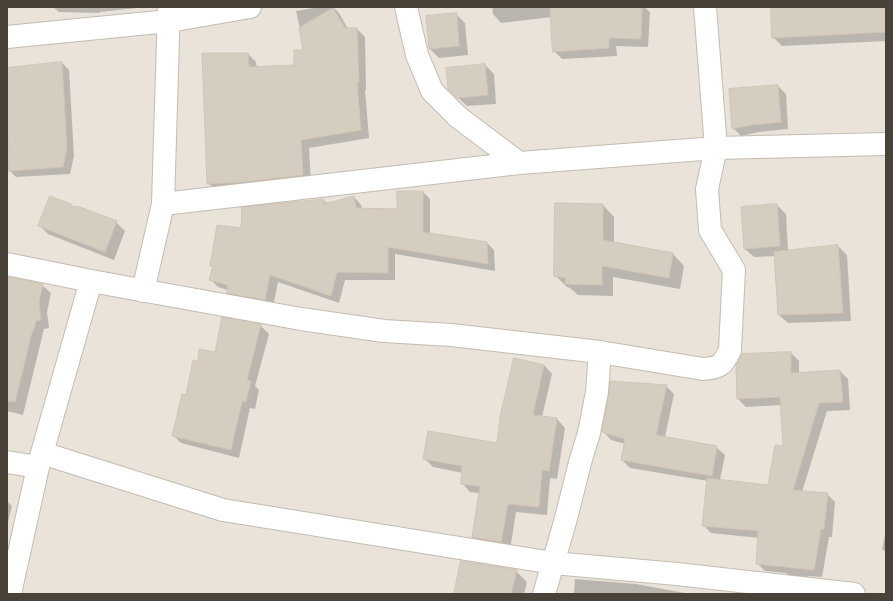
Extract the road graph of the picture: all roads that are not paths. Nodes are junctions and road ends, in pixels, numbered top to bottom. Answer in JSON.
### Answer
{"nodes":[{"id":1,"x":250,"y":7,"type":"edge"},
{"id":2,"x":406,"y":7,"type":"edge"},
{"id":3,"x":705,"y":7,"type":"edge"},
{"id":4,"x":169,"y":14,"type":"edge"},
{"id":5,"x":7,"y":37,"type":"edge"},
{"id":6,"x":886,"y":144,"type":"edge"},
{"id":7,"x":716,"y":148,"type":"junction"},
{"id":8,"x":519,"y":164,"type":"junction"},
{"id":9,"x":163,"y":204,"type":"junction"},
{"id":10,"x":7,"y":264,"type":"edge"},
{"id":11,"x":91,"y":281,"type":"junction"},
{"id":12,"x":143,"y":291,"type":"junction"},
{"id":13,"x":600,"y":352,"type":"junction"},
{"id":14,"x":40,"y":460,"type":"junction"},
{"id":15,"x":7,"y":462,"type":"edge"},
{"id":16,"x":553,"y":562,"type":"junction"},
{"id":17,"x":10,"y":594,"type":"edge"},
{"id":18,"x":544,"y":594,"type":"edge"},
{"id":19,"x":854,"y":594,"type":"edge"}],
"edges":[{"from":1,"to":4,"type":"street"},
{"from":2,"to":8,"type":"street"},
{"from":3,"to":7,"type":"street"},
{"from":4,"to":5,"type":"street"},
{"from":4,"to":9,"type":"street"},
{"from":6,"to":7,"type":"street"},
{"from":7,"to":8,"type":"street"},
{"from":7,"to":13,"type":"street"},
{"from":8,"to":9,"type":"street"},
{"from":9,"to":12,"type":"street"},
{"from":10,"to":11,"type":"street"},
{"from":11,"to":12,"type":"street"},
{"from":11,"to":14,"type":"street"},
{"from":12,"to":13,"type":"street"},
{"from":13,"to":16,"type":"street"},
{"from":14,"to":15,"type":"street"},
{"from":14,"to":16,"type":"street"},
{"from":14,"to":17,"type":"street"},
{"from":16,"to":18,"type":"street"},
{"from":16,"to":19,"type":"street"}]}
